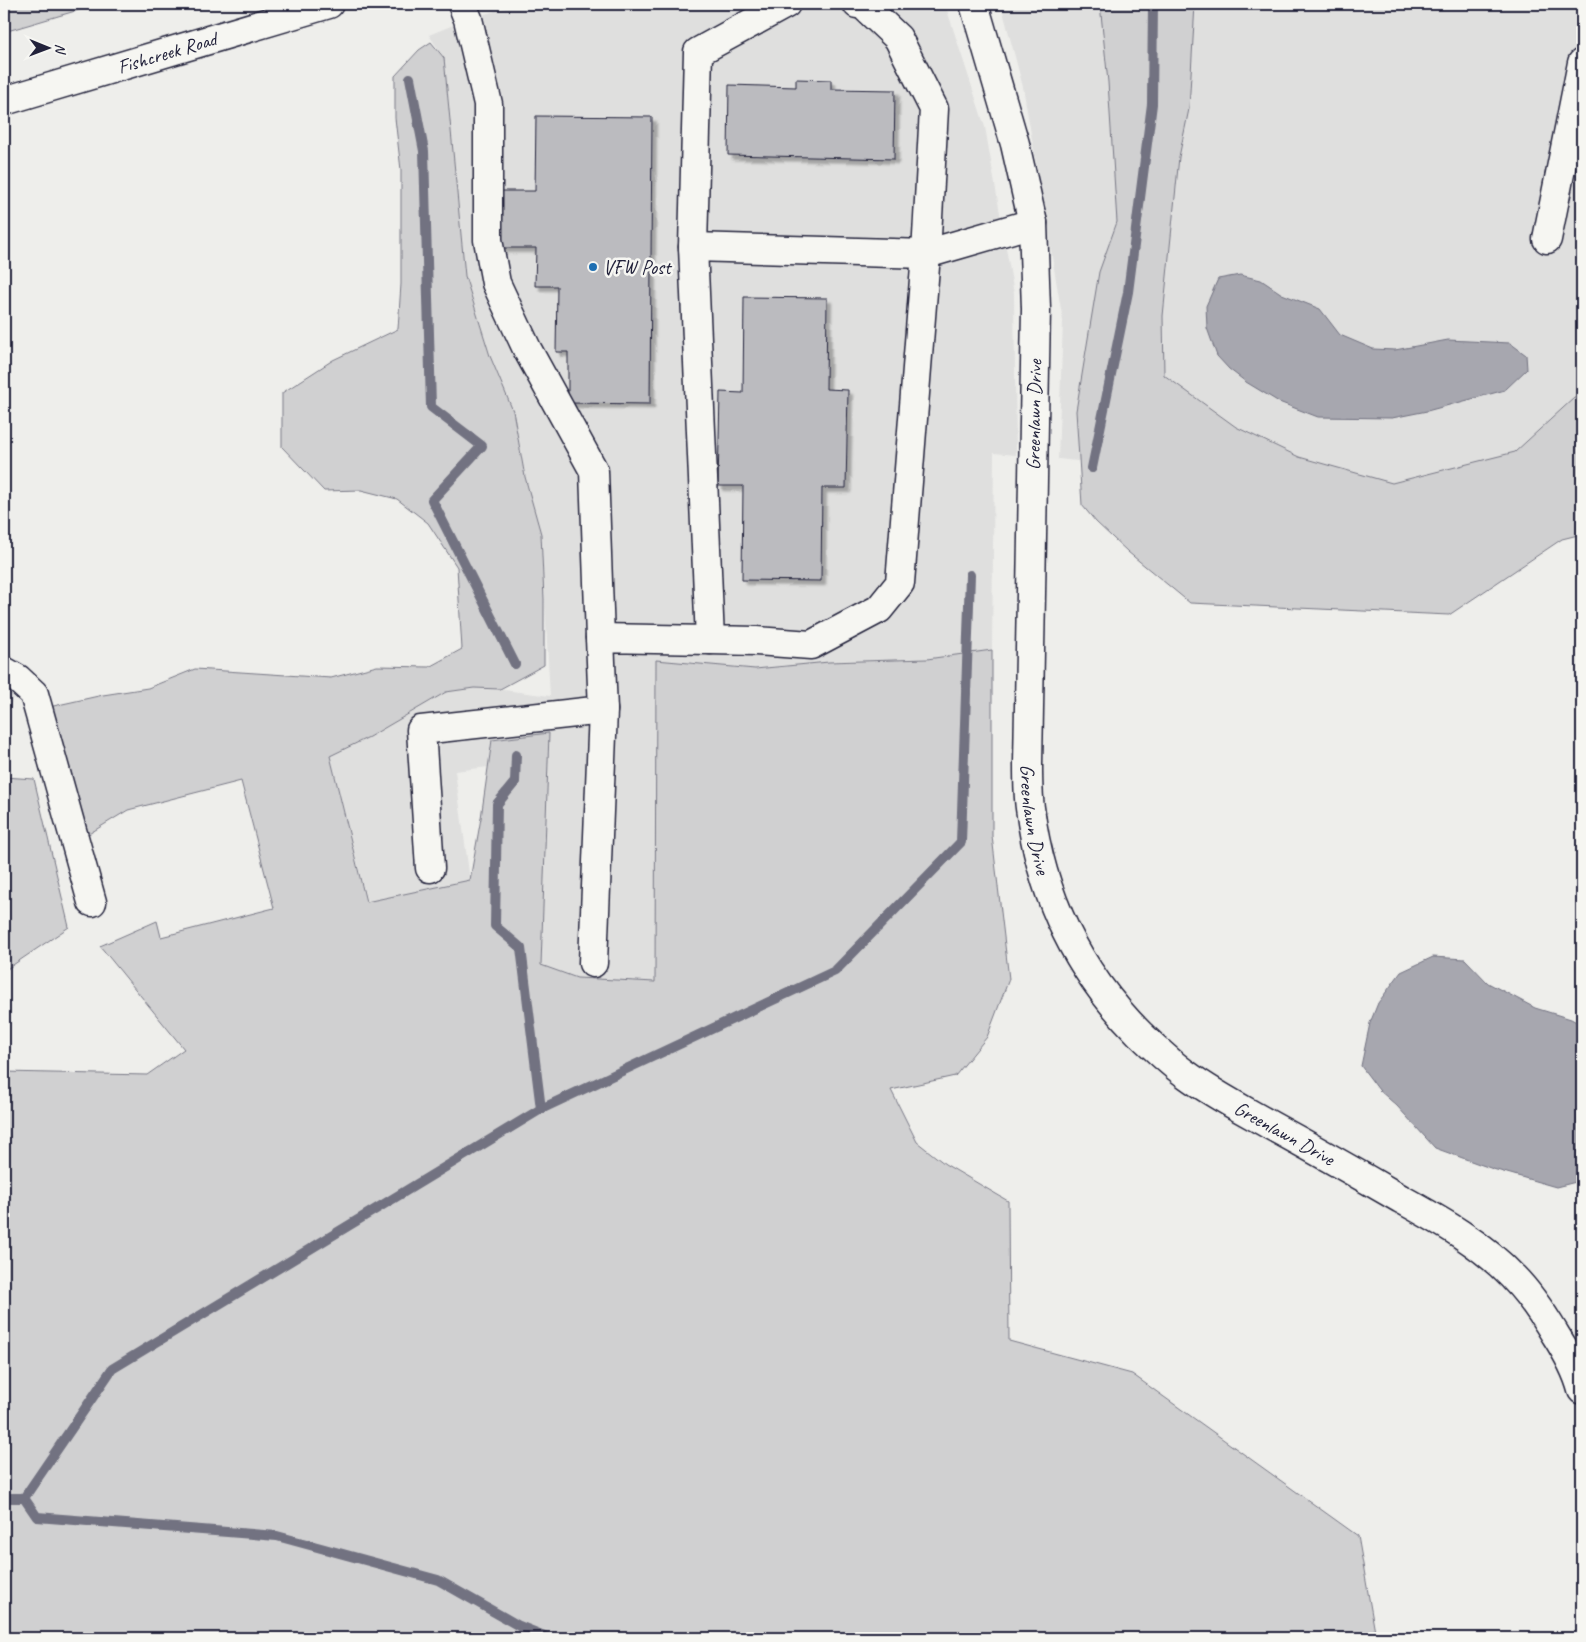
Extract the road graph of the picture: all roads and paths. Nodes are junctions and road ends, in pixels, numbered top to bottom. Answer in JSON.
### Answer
{"nodes":[{"id":1,"x":329,"y":4,"type":"edge"},
{"id":2,"x":462,"y":4,"type":"edge"},
{"id":3,"x":786,"y":4,"type":"edge"},
{"id":4,"x":857,"y":4,"type":"edge"},
{"id":5,"x":974,"y":4,"type":"edge"},
{"id":6,"x":1582,"y":63,"type":"edge"},
{"id":7,"x":4,"y":101,"type":"edge"},
{"id":8,"x":1033,"y":223,"type":"junction"},
{"id":9,"x":1547,"y":239,"type":"dead end"},
{"id":10,"x":693,"y":246,"type":"junction"},
{"id":11,"x":926,"y":254,"type":"junction"},
{"id":12,"x":600,"y":638,"type":"junction"},
{"id":13,"x":710,"y":640,"type":"junction"},
{"id":14,"x":4,"y":671,"type":"edge"},
{"id":15,"x":604,"y":710,"type":"junction"},
{"id":16,"x":430,"y":868,"type":"dead end"},
{"id":17,"x":92,"y":902,"type":"dead end"},
{"id":18,"x":594,"y":963,"type":"dead end"},
{"id":19,"x":1582,"y":1390,"type":"edge"}],
"edges":[{"from":1,"to":7,"type":"street","name":"Fishcreek Road"},
{"from":2,"to":12,"type":"street"},
{"from":3,"to":10,"type":"street"},
{"from":4,"to":11,"type":"street"},
{"from":5,"to":8,"type":"street","name":"Greenlawn Drive"},
{"from":6,"to":9,"type":"street"},
{"from":8,"to":11,"type":"street"},
{"from":8,"to":19,"type":"street","name":"Greenlawn Drive"},
{"from":10,"to":11,"type":"street"},
{"from":10,"to":13,"type":"street"},
{"from":11,"to":13,"type":"street"},
{"from":12,"to":13,"type":"street"},
{"from":12,"to":15,"type":"street"},
{"from":14,"to":17,"type":"street"},
{"from":15,"to":16,"type":"street"},
{"from":15,"to":18,"type":"street"}]}
